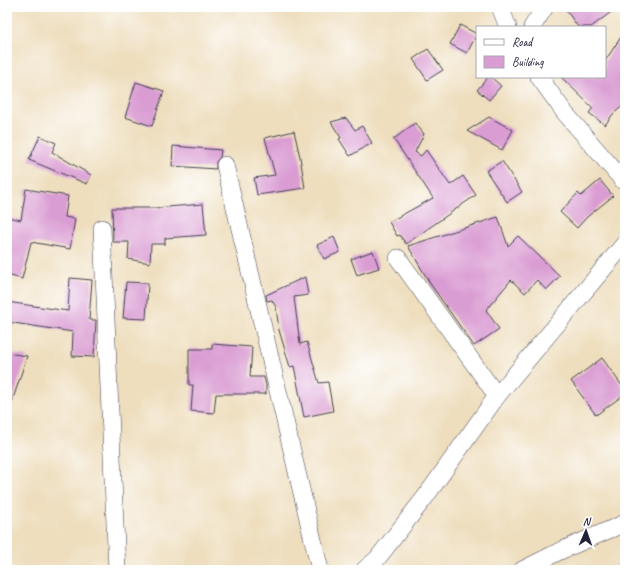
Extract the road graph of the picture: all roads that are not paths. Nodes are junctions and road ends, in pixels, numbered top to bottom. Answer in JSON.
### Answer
{"nodes":[{"id":1,"x":500,"y":7,"type":"edge"},
{"id":2,"x":545,"y":7,"type":"edge"},
{"id":3,"x":508,"y":26,"type":"edge"},
{"id":4,"x":533,"y":26,"type":"edge"},
{"id":5,"x":539,"y":78,"type":"edge"},
{"id":6,"x":225,"y":165,"type":"dead end"},
{"id":7,"x":625,"y":183,"type":"edge"},
{"id":8,"x":102,"y":228,"type":"dead end"},
{"id":9,"x":625,"y":243,"type":"edge"},
{"id":10,"x":398,"y":258,"type":"dead end"},
{"id":11,"x":497,"y":396,"type":"junction"},
{"id":12,"x":625,"y":523,"type":"edge"},
{"id":13,"x":116,"y":570,"type":"edge"},
{"id":14,"x":320,"y":570,"type":"edge"},
{"id":15,"x":364,"y":570,"type":"edge"},
{"id":16,"x":522,"y":570,"type":"edge"}],
"edges":[{"from":1,"to":3,"type":"street"},
{"from":2,"to":4,"type":"street"},
{"from":5,"to":7,"type":"street"},
{"from":6,"to":14,"type":"street"},
{"from":8,"to":13,"type":"street"},
{"from":9,"to":11,"type":"street"},
{"from":10,"to":11,"type":"street"},
{"from":11,"to":15,"type":"street"},
{"from":12,"to":16,"type":"street"}]}
